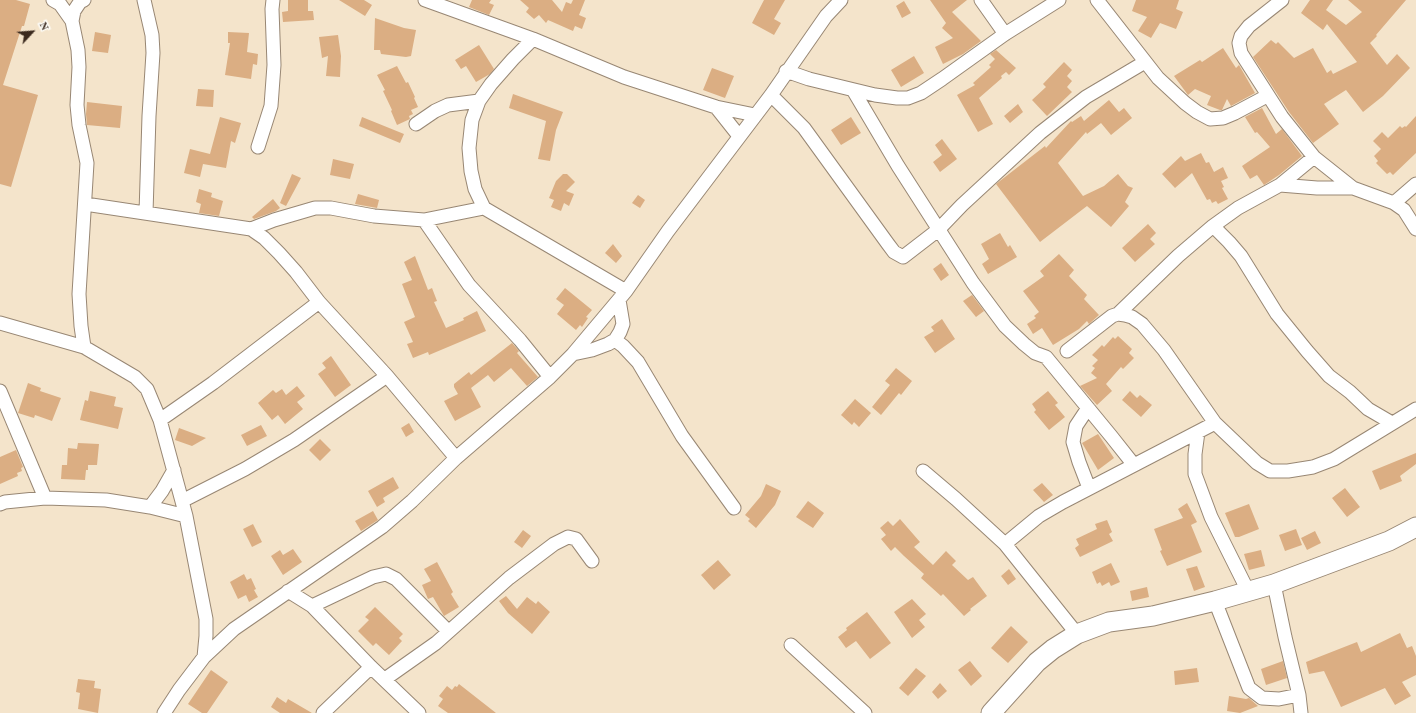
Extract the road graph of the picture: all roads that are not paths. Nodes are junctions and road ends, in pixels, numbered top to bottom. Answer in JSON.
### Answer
{"nodes":[{"id":1,"x":144,"y":0,"type":"edge"},
{"id":2,"x":273,"y":0,"type":"edge"},
{"id":3,"x":425,"y":0,"type":"edge"},
{"id":4,"x":841,"y":0,"type":"edge"},
{"id":5,"x":981,"y":0,"type":"edge"},
{"id":6,"x":1059,"y":0,"type":"edge"},
{"id":7,"x":1098,"y":0,"type":"edge"},
{"id":8,"x":1282,"y":0,"type":"edge"},
{"id":9,"x":82,"y":1,"type":"edge"},
{"id":10,"x":57,"y":2,"type":"edge"},
{"id":11,"x":72,"y":20,"type":"junction"},
{"id":12,"x":1005,"y":34,"type":"junction"},
{"id":13,"x":533,"y":39,"type":"junction"},
{"id":14,"x":1145,"y":62,"type":"junction"},
{"id":15,"x":786,"y":71,"type":"junction"},
{"id":16,"x":853,"y":90,"type":"junction"},
{"id":17,"x":771,"y":95,"type":"junction"},
{"id":18,"x":1267,"y":96,"type":"junction"},
{"id":19,"x":479,"y":101,"type":"junction"},
{"id":20,"x":716,"y":107,"type":"junction"},
{"id":21,"x":755,"y":115,"type":"junction"},
{"id":22,"x":416,"y":124,"type":"dead end"},
{"id":23,"x":739,"y":136,"type":"junction"},
{"id":24,"x":258,"y":147,"type":"dead end"},
{"id":25,"x":1314,"y":157,"type":"junction"},
{"id":26,"x":1416,"y":184,"type":"edge"},
{"id":27,"x":1280,"y":185,"type":"junction"},
{"id":28,"x":1353,"y":188,"type":"junction"},
{"id":29,"x":1394,"y":203,"type":"junction"},
{"id":30,"x":85,"y":204,"type":"junction"},
{"id":31,"x":484,"y":208,"type":"junction"},
{"id":32,"x":146,"y":213,"type":"junction"},
{"id":33,"x":424,"y":220,"type":"junction"},
{"id":34,"x":1213,"y":226,"type":"junction"},
{"id":35,"x":251,"y":229,"type":"junction"},
{"id":36,"x":1416,"y":229,"type":"edge"},
{"id":37,"x":938,"y":230,"type":"junction"},
{"id":38,"x":623,"y":295,"type":"junction"},
{"id":39,"x":319,"y":302,"type":"junction"},
{"id":40,"x":1118,"y":314,"type":"junction"},
{"id":41,"x":0,"y":323,"type":"edge"},
{"id":42,"x":615,"y":340,"type":"junction"},
{"id":43,"x":84,"y":347,"type":"junction"},
{"id":44,"x":1066,"y":351,"type":"dead end"},
{"id":45,"x":573,"y":354,"type":"junction"},
{"id":46,"x":387,"y":376,"type":"junction"},
{"id":47,"x":550,"y":377,"type":"junction"},
{"id":48,"x":0,"y":391,"type":"edge"},
{"id":49,"x":1088,"y":408,"type":"junction"},
{"id":50,"x":1416,"y":410,"type":"edge"},
{"id":51,"x":160,"y":420,"type":"junction"},
{"id":52,"x":1215,"y":423,"type":"junction"},
{"id":53,"x":1392,"y":423,"type":"junction"},
{"id":54,"x":1198,"y":432,"type":"junction"},
{"id":55,"x":456,"y":458,"type":"junction"},
{"id":56,"x":1134,"y":465,"type":"junction"},
{"id":57,"x":174,"y":470,"type":"junction"},
{"id":58,"x":923,"y":470,"type":"dead end"},
{"id":59,"x":1089,"y":488,"type":"junction"},
{"id":60,"x":45,"y":498,"type":"junction"},
{"id":61,"x":182,"y":501,"type":"junction"},
{"id":62,"x":0,"y":504,"type":"edge"},
{"id":63,"x":150,"y":508,"type":"junction"},
{"id":64,"x":734,"y":508,"type":"dead end"},
{"id":65,"x":186,"y":516,"type":"junction"},
{"id":66,"x":1416,"y":527,"type":"edge"},
{"id":67,"x":1005,"y":544,"type":"junction"},
{"id":68,"x":592,"y":561,"type":"dead end"},
{"id":69,"x":1274,"y":584,"type":"junction"},
{"id":70,"x":288,"y":591,"type":"junction"},
{"id":71,"x":1248,"y":591,"type":"junction"},
{"id":72,"x":1215,"y":601,"type":"junction"},
{"id":73,"x":312,"y":606,"type":"junction"},
{"id":74,"x":448,"y":631,"type":"junction"},
{"id":75,"x":1077,"y":634,"type":"junction"},
{"id":76,"x":791,"y":645,"type":"dead end"},
{"id":77,"x":204,"y":657,"type":"junction"},
{"id":78,"x":371,"y":667,"type":"junction"},
{"id":79,"x":385,"y":679,"type":"junction"},
{"id":80,"x":1299,"y":695,"type":"junction"},
{"id":81,"x":164,"y":713,"type":"edge"},
{"id":82,"x":323,"y":713,"type":"edge"},
{"id":83,"x":419,"y":713,"type":"edge"},
{"id":84,"x":865,"y":713,"type":"edge"},
{"id":85,"x":991,"y":713,"type":"edge"},
{"id":86,"x":1301,"y":713,"type":"edge"}],
"edges":[{"from":1,"to":32,"type":"street"},
{"from":2,"to":24,"type":"street"},
{"from":3,"to":13,"type":"street"},
{"from":4,"to":15,"type":"street"},
{"from":5,"to":12,"type":"street"},
{"from":6,"to":12,"type":"street"},
{"from":7,"to":14,"type":"street"},
{"from":8,"to":18,"type":"street"},
{"from":9,"to":10,"type":"street"},
{"from":9,"to":11,"type":"street"},
{"from":10,"to":11,"type":"street"},
{"from":11,"to":30,"type":"street"},
{"from":12,"to":16,"type":"street"},
{"from":13,"to":19,"type":"street"},
{"from":13,"to":20,"type":"street"},
{"from":14,"to":18,"type":"street"},
{"from":14,"to":37,"type":"street"},
{"from":15,"to":16,"type":"street"},
{"from":15,"to":17,"type":"street"},
{"from":16,"to":37,"type":"street"},
{"from":17,"to":21,"type":"street"},
{"from":17,"to":37,"type":"street"},
{"from":18,"to":25,"type":"street"},
{"from":19,"to":22,"type":"street"},
{"from":19,"to":31,"type":"street"},
{"from":20,"to":21,"type":"street"},
{"from":20,"to":23,"type":"street"},
{"from":21,"to":23,"type":"street"},
{"from":23,"to":38,"type":"street"},
{"from":25,"to":27,"type":"street"},
{"from":25,"to":28,"type":"street"},
{"from":26,"to":29,"type":"street"},
{"from":27,"to":28,"type":"street"},
{"from":27,"to":34,"type":"street"},
{"from":28,"to":29,"type":"street"},
{"from":29,"to":36,"type":"street"},
{"from":30,"to":32,"type":"street"},
{"from":30,"to":43,"type":"street"},
{"from":31,"to":33,"type":"street"},
{"from":31,"to":38,"type":"street"},
{"from":32,"to":35,"type":"street"},
{"from":33,"to":35,"type":"street"},
{"from":33,"to":47,"type":"street"},
{"from":34,"to":40,"type":"street"},
{"from":34,"to":53,"type":"street"},
{"from":35,"to":39,"type":"street"},
{"from":37,"to":49,"type":"street"},
{"from":38,"to":42,"type":"street"},
{"from":38,"to":45,"type":"street"},
{"from":39,"to":46,"type":"street"},
{"from":39,"to":51,"type":"street"},
{"from":40,"to":44,"type":"street"},
{"from":40,"to":52,"type":"street"},
{"from":41,"to":43,"type":"street"},
{"from":42,"to":45,"type":"street"},
{"from":42,"to":64,"type":"street"},
{"from":43,"to":51,"type":"street"},
{"from":45,"to":47,"type":"street"},
{"from":46,"to":55,"type":"street"},
{"from":46,"to":61,"type":"street"},
{"from":47,"to":55,"type":"street"},
{"from":48,"to":60,"type":"street"},
{"from":49,"to":56,"type":"street"},
{"from":49,"to":59,"type":"street"},
{"from":50,"to":53,"type":"street"},
{"from":51,"to":57,"type":"street"},
{"from":52,"to":53,"type":"street"},
{"from":52,"to":54,"type":"street"},
{"from":54,"to":56,"type":"street"},
{"from":54,"to":71,"type":"street"},
{"from":55,"to":70,"type":"street"},
{"from":56,"to":59,"type":"street"},
{"from":57,"to":61,"type":"street"},
{"from":57,"to":63,"type":"street"},
{"from":58,"to":67,"type":"street"},
{"from":59,"to":67,"type":"street"},
{"from":60,"to":62,"type":"street"},
{"from":60,"to":63,"type":"street"},
{"from":61,"to":65,"type":"street"},
{"from":63,"to":65,"type":"street"},
{"from":65,"to":77,"type":"street"},
{"from":66,"to":69,"type":"street"},
{"from":67,"to":75,"type":"street"},
{"from":68,"to":74,"type":"street"},
{"from":69,"to":71,"type":"street"},
{"from":69,"to":80,"type":"street"},
{"from":70,"to":73,"type":"street"},
{"from":70,"to":77,"type":"street"},
{"from":71,"to":72,"type":"street"},
{"from":72,"to":75,"type":"street"},
{"from":72,"to":80,"type":"street"},
{"from":73,"to":74,"type":"street"},
{"from":73,"to":78,"type":"street"},
{"from":74,"to":79,"type":"street"},
{"from":75,"to":85,"type":"street"},
{"from":76,"to":84,"type":"street"},
{"from":77,"to":81,"type":"street"},
{"from":78,"to":79,"type":"street"},
{"from":78,"to":82,"type":"street"},
{"from":79,"to":83,"type":"street"},
{"from":80,"to":86,"type":"street"}]}
